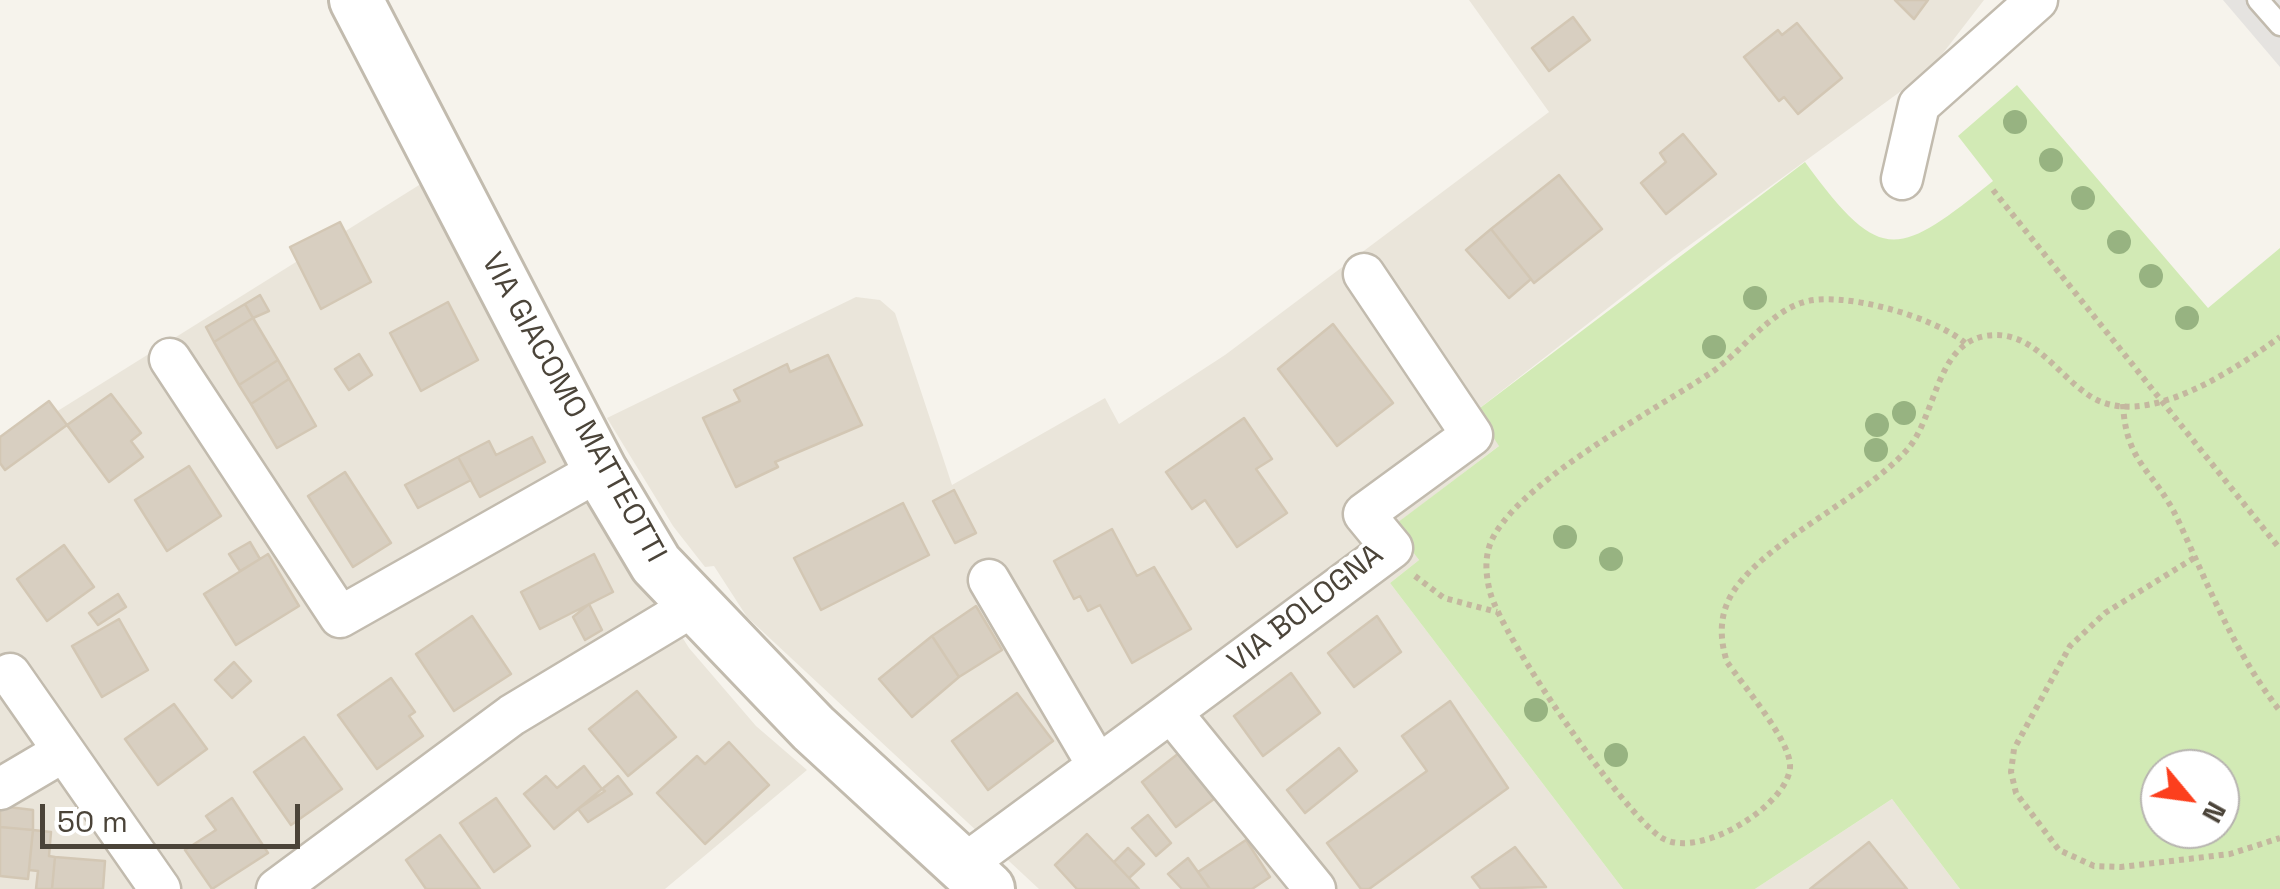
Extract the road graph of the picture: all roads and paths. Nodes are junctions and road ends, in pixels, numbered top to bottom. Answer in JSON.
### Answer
{"nodes":[{"id":1,"x":356,"y":0,"type":"edge"},
{"id":2,"x":2037,"y":0,"type":"edge"},
{"id":3,"x":2258,"y":0,"type":"edge"},
{"id":4,"x":2280,"y":25,"type":"edge"},
{"id":5,"x":1902,"y":179,"type":"dead end"},
{"id":6,"x":1993,"y":190,"type":"dead end"},
{"id":7,"x":1364,"y":274,"type":"dead end"},
{"id":8,"x":2280,"y":337,"type":"edge"},
{"id":9,"x":1965,"y":342,"type":"junction"},
{"id":10,"x":170,"y":360,"type":"dead end"},
{"id":11,"x":2163,"y":403,"type":"junction"},
{"id":12,"x":2123,"y":404,"type":"junction"},
{"id":13,"x":600,"y":470,"type":"junction"},
{"id":14,"x":2280,"y":549,"type":"edge"},
{"id":15,"x":2194,"y":558,"type":"junction"},
{"id":16,"x":1416,"y":577,"type":"dead end"},
{"id":17,"x":989,"y":580,"type":"dead end"},
{"id":18,"x":694,"y":606,"type":"junction"},
{"id":19,"x":1498,"y":612,"type":"junction"},
{"id":20,"x":10,"y":674,"type":"dead end"},
{"id":21,"x":2280,"y":711,"type":"edge"},
{"id":22,"x":1171,"y":712,"type":"junction"},
{"id":23,"x":61,"y":753,"type":"junction"},
{"id":24,"x":1098,"y":766,"type":"junction"},
{"id":25,"x":0,"y":789,"type":"edge"},
{"id":26,"x":2280,"y":838,"type":"edge"},
{"id":27,"x":977,"y":877,"type":"edge"},
{"id":28,"x":160,"y":889,"type":"edge"},
{"id":29,"x":277,"y":889,"type":"edge"},
{"id":30,"x":1315,"y":889,"type":"edge"}],
"edges":[{"from":1,"to":13,"type":"street","name":"VIA GIACOMO MATTEOTTI"},
{"from":2,"to":5,"type":"street"},
{"from":3,"to":4,"type":"lane"},
{"from":6,"to":11,"type":"path"},
{"from":7,"to":22,"type":"street","name":"VIA BOLOGNA"},
{"from":8,"to":11,"type":"path"},
{"from":9,"to":12,"type":"path"},
{"from":9,"to":19,"type":"path"},
{"from":9,"to":19,"type":"path"},
{"from":10,"to":13,"type":"street"},
{"from":11,"to":12,"type":"path"},
{"from":11,"to":14,"type":"path"},
{"from":12,"to":15,"type":"path"},
{"from":13,"to":18,"type":"street","name":"VIA GIACOMO MATTEOTTI"},
{"from":15,"to":21,"type":"path"},
{"from":15,"to":26,"type":"path"},
{"from":16,"to":19,"type":"path"},
{"from":17,"to":24,"type":"street"},
{"from":18,"to":27,"type":"street","name":"VIA GIACOMO MATTEOTTI"},
{"from":18,"to":29,"type":"street"},
{"from":20,"to":23,"type":"street"},
{"from":22,"to":24,"type":"street","name":"VIA BOLOGNA"},
{"from":22,"to":30,"type":"street"},
{"from":23,"to":25,"type":"street"},
{"from":23,"to":28,"type":"street"},
{"from":24,"to":27,"type":"street","name":"VIA BOLOGNA"}]}
